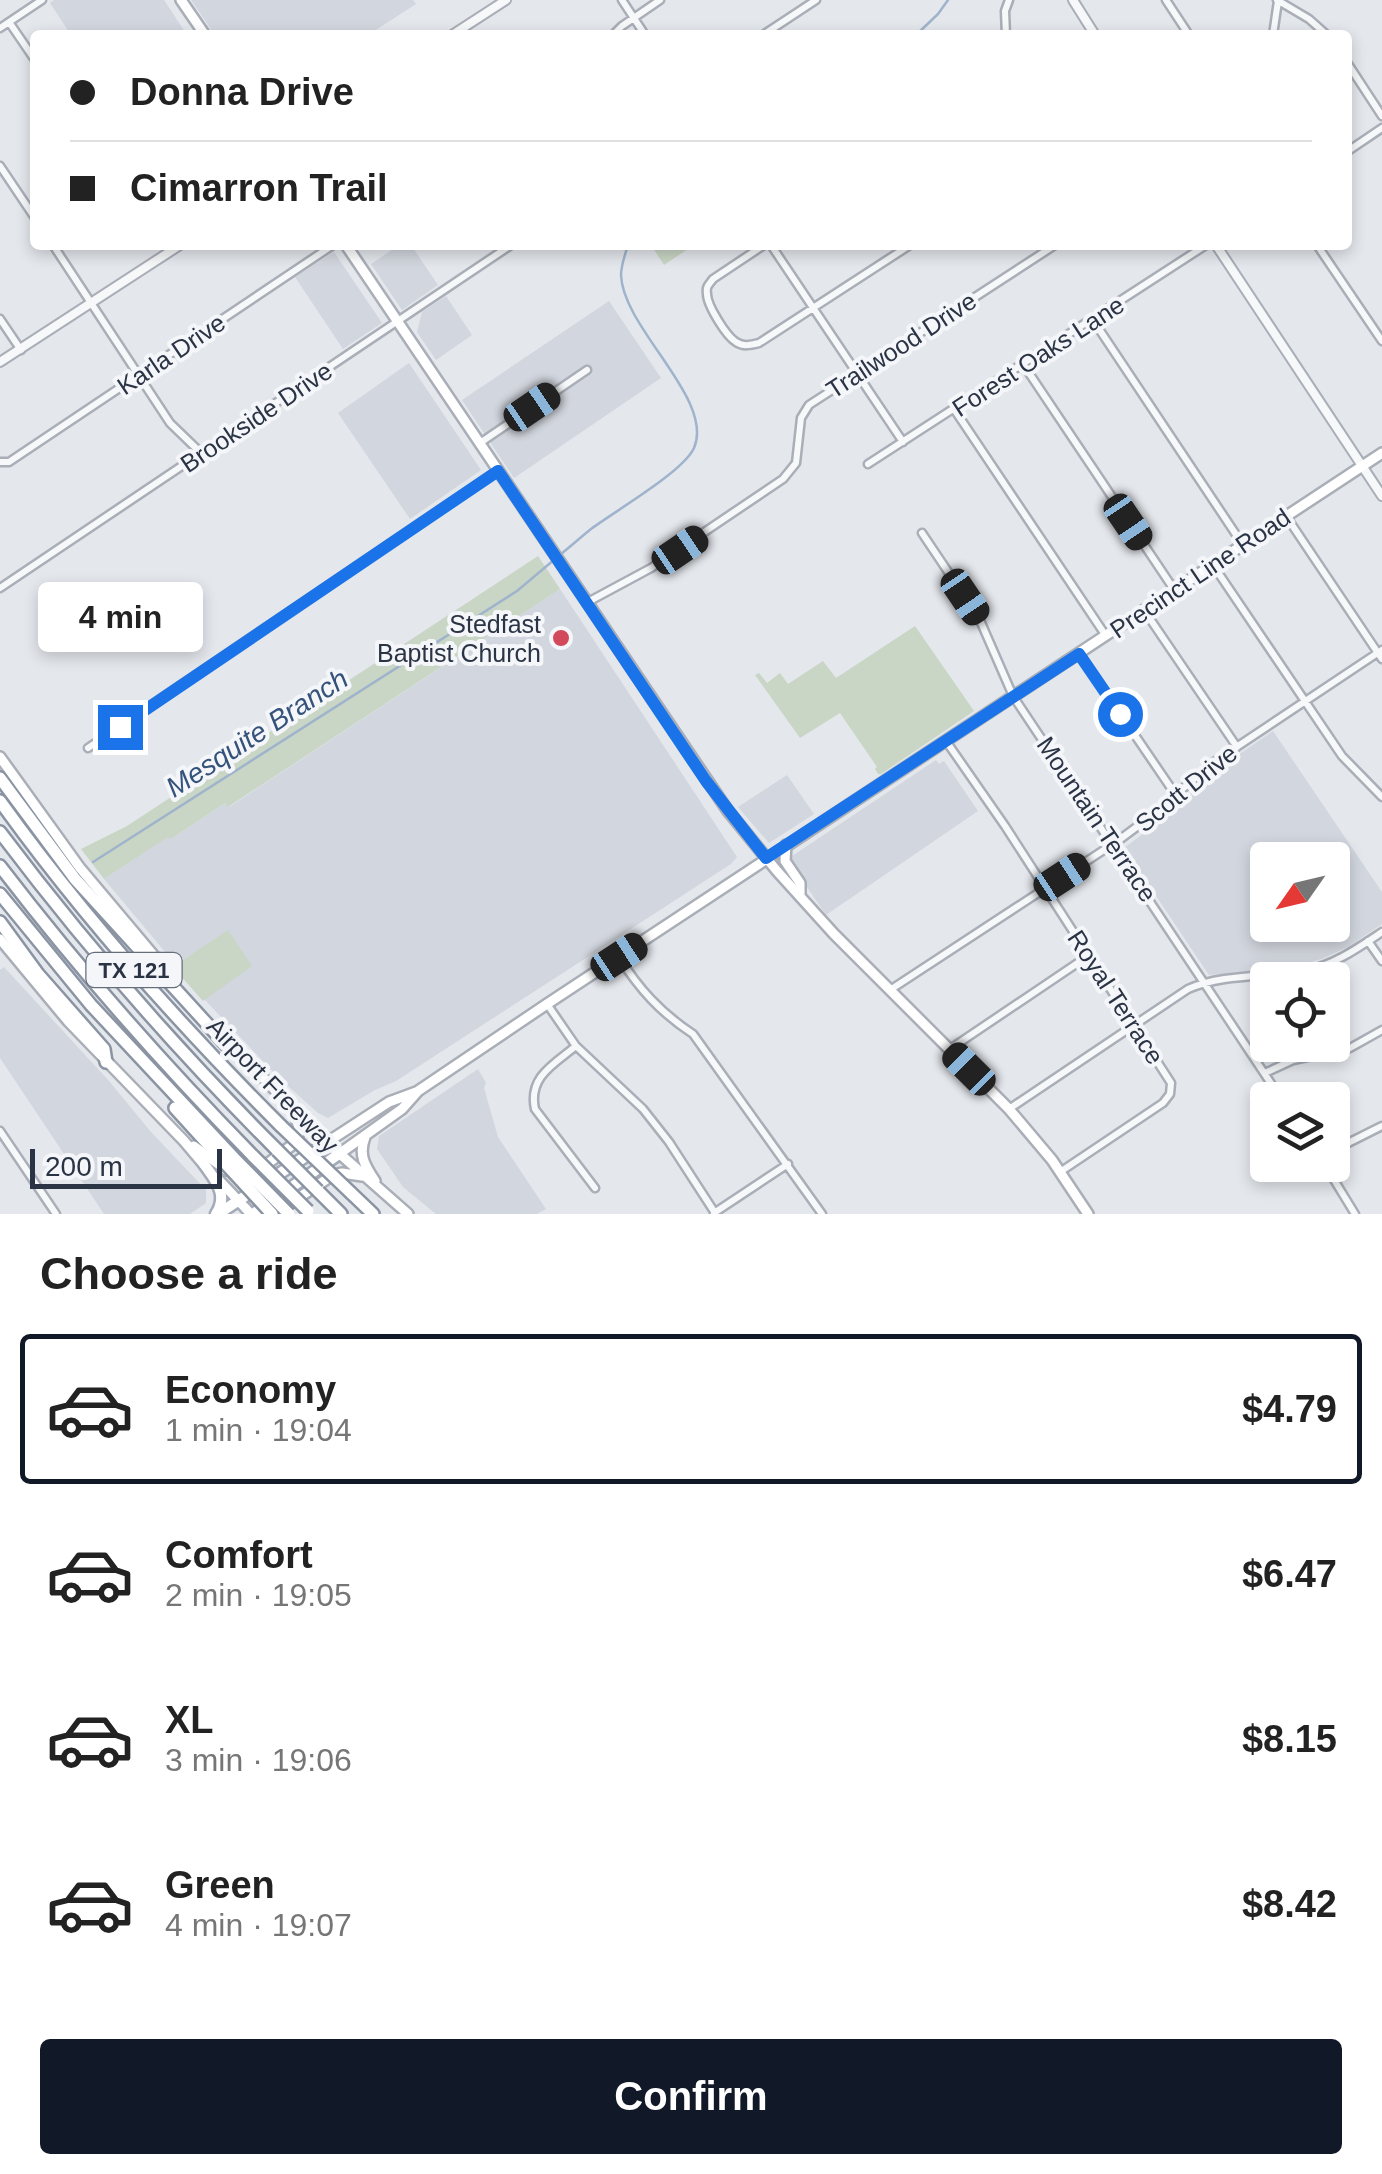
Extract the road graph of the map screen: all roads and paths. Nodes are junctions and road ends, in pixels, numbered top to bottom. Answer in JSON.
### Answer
{"nodes":[{"id":1,"x":42,"y":0,"type":"edge"},
{"id":2,"x":181,"y":0,"type":"edge"},
{"id":3,"x":506,"y":0,"type":"edge"},
{"id":4,"x":622,"y":0,"type":"edge"},
{"id":5,"x":660,"y":0,"type":"edge"},
{"id":6,"x":816,"y":0,"type":"edge"},
{"id":7,"x":1009,"y":0,"type":"edge"},
{"id":8,"x":1073,"y":0,"type":"edge"},
{"id":9,"x":1166,"y":0,"type":"edge"},
{"id":10,"x":1278,"y":0,"type":"edge"},
{"id":11,"x":634,"y":18,"type":"junction"},
{"id":12,"x":10,"y":22,"type":"junction"},
{"id":13,"x":0,"y":28,"type":"edge"},
{"id":14,"x":202,"y":30,"type":"edge"},
{"id":15,"x":460,"y":30,"type":"edge"},
{"id":16,"x":618,"y":30,"type":"edge"},
{"id":17,"x":642,"y":30,"type":"edge"},
{"id":18,"x":771,"y":30,"type":"edge"},
{"id":19,"x":1006,"y":30,"type":"edge"},
{"id":20,"x":1092,"y":30,"type":"edge"},
{"id":21,"x":1187,"y":30,"type":"edge"},
{"id":22,"x":1274,"y":30,"type":"edge"},
{"id":23,"x":1322,"y":30,"type":"edge"},
{"id":24,"x":30,"y":52,"type":"edge"},
{"id":25,"x":1352,"y":70,"type":"edge"},
{"id":26,"x":1382,"y":116,"type":"edge"},
{"id":27,"x":1382,"y":128,"type":"edge"},
{"id":28,"x":1352,"y":148,"type":"edge"},
{"id":29,"x":0,"y":166,"type":"edge"},
{"id":30,"x":30,"y":211,"type":"edge"},
{"id":31,"x":56,"y":250,"type":"edge"},
{"id":32,"x":163,"y":250,"type":"edge"},
{"id":33,"x":326,"y":250,"type":"edge"},
{"id":34,"x":349,"y":250,"type":"edge"},
{"id":35,"x":504,"y":250,"type":"edge"},
{"id":36,"x":759,"y":250,"type":"edge"},
{"id":37,"x":771,"y":250,"type":"edge"},
{"id":38,"x":902,"y":250,"type":"edge"},
{"id":39,"x":1047,"y":250,"type":"edge"},
{"id":40,"x":1198,"y":250,"type":"edge"},
{"id":41,"x":1219,"y":250,"type":"edge"},
{"id":42,"x":1321,"y":250,"type":"edge"},
{"id":43,"x":92,"y":303,"type":"junction"},
{"id":44,"x":814,"y":308,"type":"junction"},
{"id":45,"x":0,"y":318,"type":"edge"},
{"id":46,"x":1093,"y":320,"type":"junction"},
{"id":47,"x":397,"y":322,"type":"junction"},
{"id":48,"x":1382,"y":341,"type":"edge"},
{"id":49,"x":21,"y":350,"type":"junction"},
{"id":50,"x":0,"y":362,"type":"edge"},
{"id":51,"x":1023,"y":364,"type":"junction"},
{"id":52,"x":587,"y":370,"type":"dead end"},
{"id":53,"x":857,"y":374,"type":"junction"},
{"id":54,"x":139,"y":376,"type":"junction"},
{"id":55,"x":954,"y":410,"type":"junction"},
{"id":56,"x":903,"y":442,"type":"junction"},
{"id":57,"x":479,"y":444,"type":"junction"},
{"id":58,"x":1382,"y":453,"type":"edge"},
{"id":59,"x":200,"y":454,"type":"junction"},
{"id":60,"x":4,"y":462,"type":"edge"},
{"id":61,"x":868,"y":464,"type":"dead end"},
{"id":62,"x":1362,"y":466,"type":"junction"},
{"id":63,"x":0,"y":470,"type":"edge"},
{"id":64,"x":498,"y":471,"type":"junction"},
{"id":65,"x":1382,"y":496,"type":"edge"},
{"id":66,"x":1286,"y":516,"type":"junction"},
{"id":67,"x":922,"y":533,"type":"dead end"},
{"id":68,"x":1243,"y":545,"type":"junction"},
{"id":69,"x":1212,"y":565,"type":"junction"},
{"id":70,"x":0,"y":588,"type":"edge"},
{"id":71,"x":1174,"y":591,"type":"junction"},
{"id":72,"x":586,"y":603,"type":"junction"},
{"id":73,"x":1144,"y":610,"type":"junction"},
{"id":74,"x":1106,"y":636,"type":"junction"},
{"id":75,"x":1079,"y":654,"type":"junction"},
{"id":76,"x":1381,"y":654,"type":"edge"},
{"id":77,"x":1014,"y":696,"type":"junction"},
{"id":78,"x":1304,"y":702,"type":"junction"},
{"id":79,"x":946,"y":740,"type":"junction"},
{"id":80,"x":1237,"y":747,"type":"junction"},
{"id":81,"x":88,"y":748,"type":"dead end"},
{"id":82,"x":0,"y":757,"type":"edge"},
{"id":83,"x":0,"y":778,"type":"edge"},
{"id":84,"x":1175,"y":794,"type":"junction"},
{"id":85,"x":1382,"y":797,"type":"edge"},
{"id":86,"x":0,"y":802,"type":"edge"},
{"id":87,"x":0,"y":832,"type":"edge"},
{"id":88,"x":1113,"y":844,"type":"junction"},
{"id":89,"x":786,"y":845,"type":"junction"},
{"id":90,"x":766,"y":858,"type":"junction"},
{"id":91,"x":0,"y":866,"type":"edge"},
{"id":92,"x":1044,"y":888,"type":"junction"},
{"id":93,"x":0,"y":894,"type":"edge"},
{"id":94,"x":800,"y":895,"type":"junction"},
{"id":95,"x":0,"y":922,"type":"edge"},
{"id":96,"x":1382,"y":932,"type":"edge"},
{"id":97,"x":0,"y":939,"type":"edge"},
{"id":98,"x":1368,"y":941,"type":"junction"},
{"id":99,"x":1088,"y":956,"type":"junction"},
{"id":100,"x":619,"y":957,"type":"junction"},
{"id":101,"x":1382,"y":961,"type":"edge"},
{"id":102,"x":1205,"y":982,"type":"junction"},
{"id":103,"x":890,"y":990,"type":"junction"},
{"id":104,"x":547,"y":1004,"type":"junction"},
{"id":105,"x":1135,"y":1024,"type":"junction"},
{"id":106,"x":1382,"y":1030,"type":"edge"},
{"id":107,"x":576,"y":1046,"type":"junction"},
{"id":108,"x":237,"y":1050,"type":"junction"},
{"id":109,"x":950,"y":1050,"type":"junction"},
{"id":110,"x":106,"y":1062,"type":"junction"},
{"id":111,"x":1264,"y":1074,"type":"junction"},
{"id":112,"x":1270,"y":1082,"type":"edge"},
{"id":113,"x":418,"y":1091,"type":"junction"},
{"id":114,"x":292,"y":1109,"type":"junction"},
{"id":115,"x":1009,"y":1109,"type":"junction"},
{"id":116,"x":1382,"y":1126,"type":"edge"},
{"id":117,"x":0,"y":1131,"type":"edge"},
{"id":118,"x":366,"y":1134,"type":"junction"},
{"id":119,"x":1350,"y":1142,"type":"edge"},
{"id":120,"x":326,"y":1143,"type":"junction"},
{"id":121,"x":187,"y":1144,"type":"junction"},
{"id":122,"x":339,"y":1154,"type":"junction"},
{"id":123,"x":229,"y":1161,"type":"junction"},
{"id":124,"x":204,"y":1164,"type":"junction"},
{"id":125,"x":788,"y":1164,"type":"junction"},
{"id":126,"x":1060,"y":1172,"type":"junction"},
{"id":127,"x":364,"y":1176,"type":"junction"},
{"id":128,"x":1335,"y":1182,"type":"edge"},
{"id":129,"x":594,"y":1188,"type":"dead end"},
{"id":130,"x":382,"y":1192,"type":"junction"},
{"id":131,"x":239,"y":1201,"type":"junction"},
{"id":132,"x":310,"y":1212,"type":"edge"},
{"id":133,"x":56,"y":1214,"type":"edge"},
{"id":134,"x":217,"y":1214,"type":"edge"},
{"id":135,"x":252,"y":1214,"type":"edge"},
{"id":136,"x":275,"y":1214,"type":"edge"},
{"id":137,"x":289,"y":1214,"type":"edge"},
{"id":138,"x":341,"y":1214,"type":"edge"},
{"id":139,"x":373,"y":1214,"type":"edge"},
{"id":140,"x":408,"y":1214,"type":"edge"},
{"id":141,"x":714,"y":1214,"type":"edge"},
{"id":142,"x":822,"y":1214,"type":"edge"},
{"id":143,"x":1088,"y":1214,"type":"edge"},
{"id":144,"x":1355,"y":1214,"type":"edge"}],
"edges":[{"from":1,"to":12,"type":"street"},
{"from":2,"to":14,"type":"main road"},
{"from":3,"to":15,"type":"street"},
{"from":4,"to":11,"type":"street"},
{"from":5,"to":11,"type":"street"},
{"from":6,"to":18,"type":"street"},
{"from":7,"to":19,"type":"street"},
{"from":8,"to":20,"type":"street"},
{"from":9,"to":21,"type":"street"},
{"from":10,"to":22,"type":"street"},
{"from":10,"to":23,"type":"street"},
{"from":11,"to":16,"type":"street"},
{"from":11,"to":17,"type":"street"},
{"from":12,"to":13,"type":"street"},
{"from":12,"to":24,"type":"street"},
{"from":25,"to":26,"type":"street"},
{"from":27,"to":28,"type":"street"},
{"from":29,"to":30,"type":"street"},
{"from":31,"to":43,"type":"street"},
{"from":32,"to":43,"type":"street"},
{"from":33,"to":54,"type":"street","name":"Karla Drive"},
{"from":34,"to":47,"type":"main road"},
{"from":35,"to":47,"type":"street","name":"Brookside Drive"},
{"from":36,"to":44,"type":"street"},
{"from":37,"to":44,"type":"street"},
{"from":38,"to":44,"type":"street"},
{"from":39,"to":53,"type":"street","name":"Trailwood Drive"},
{"from":40,"to":46,"type":"street","name":"Forest Oaks Lane"},
{"from":41,"to":62,"type":"street"},
{"from":42,"to":48,"type":"street"},
{"from":43,"to":49,"type":"street"},
{"from":43,"to":54,"type":"street"},
{"from":44,"to":53,"type":"street"},
{"from":45,"to":49,"type":"street"},
{"from":46,"to":51,"type":"street","name":"Forest Oaks Lane"},
{"from":46,"to":68,"type":"street"},
{"from":47,"to":57,"type":"main road"},
{"from":47,"to":59,"type":"street","name":"Brookside Drive"},
{"from":49,"to":50,"type":"street"},
{"from":51,"to":55,"type":"street","name":"Forest Oaks Lane"},
{"from":51,"to":71,"type":"street"},
{"from":52,"to":57,"type":"street"},
{"from":53,"to":56,"type":"street"},
{"from":53,"to":72,"type":"street","name":"Trailwood Drive"},
{"from":54,"to":59,"type":"street"},
{"from":54,"to":60,"type":"street","name":"Karla Drive"},
{"from":55,"to":56,"type":"street","name":"Forest Oaks Lane"},
{"from":55,"to":74,"type":"street"},
{"from":56,"to":61,"type":"street","name":"Forest Oaks Lane"},
{"from":57,"to":64,"type":"main road"},
{"from":58,"to":62,"type":"main road","name":"Precinct Line Road"},
{"from":59,"to":70,"type":"street","name":"Brookside Drive"},
{"from":60,"to":63,"type":"street","name":"Karla Drive"},
{"from":62,"to":65,"type":"street"},
{"from":62,"to":66,"type":"main road","name":"Precinct Line Road"},
{"from":64,"to":72,"type":"main road"},
{"from":64,"to":81,"type":"street"},
{"from":66,"to":68,"type":"main road","name":"Precinct Line Road"},
{"from":66,"to":76,"type":"street"},
{"from":67,"to":77,"type":"street","name":"Mountain Terrace"},
{"from":68,"to":69,"type":"main road","name":"Precinct Line Road"},
{"from":69,"to":71,"type":"main road","name":"Precinct Line Road"},
{"from":69,"to":78,"type":"street"},
{"from":71,"to":73,"type":"main road","name":"Precinct Line Road"},
{"from":72,"to":90,"type":"main road"},
{"from":73,"to":74,"type":"main road","name":"Precinct Line Road"},
{"from":73,"to":80,"type":"street"},
{"from":74,"to":75,"type":"main road","name":"Precinct Line Road"},
{"from":75,"to":77,"type":"main road","name":"Precinct Line Road"},
{"from":75,"to":84,"type":"street"},
{"from":76,"to":78,"type":"street","name":"Scott Drive"},
{"from":77,"to":79,"type":"main road","name":"Precinct Line Road"},
{"from":77,"to":88,"type":"street","name":"Mountain Terrace"},
{"from":78,"to":80,"type":"street","name":"Scott Drive"},
{"from":78,"to":85,"type":"street"},
{"from":79,"to":89,"type":"main road","name":"Precinct Line Road"},
{"from":79,"to":92,"type":"street","name":"Royal Terrace"},
{"from":80,"to":84,"type":"street","name":"Scott Drive"},
{"from":82,"to":108,"type":"main road","name":"Airport Freeway"},
{"from":83,"to":108,"type":"highway"},
{"from":84,"to":88,"type":"street","name":"Scott Drive"},
{"from":86,"to":139,"type":"highway","name":"Airport Freeway","number":"TX 121","bridge":true},
{"from":87,"to":138,"type":"highway","bridge":true},
{"from":88,"to":92,"type":"street","name":"Scott Drive"},
{"from":88,"to":102,"type":"street","name":"Mountain Terrace"},
{"from":89,"to":90,"type":"main road","name":"Precinct Line Road"},
{"from":89,"to":94,"type":"main road"},
{"from":90,"to":94,"type":"main road"},
{"from":90,"to":100,"type":"main road","name":"Precinct Line Road"},
{"from":91,"to":132,"type":"highway","bridge":true},
{"from":92,"to":99,"type":"street","name":"Royal Terrace"},
{"from":92,"to":103,"type":"street","name":"Scott Drive"},
{"from":93,"to":123,"type":"highway","number":"TX 121"},
{"from":94,"to":103,"type":"main road"},
{"from":95,"to":110,"type":"highway"},
{"from":96,"to":98,"type":"street"},
{"from":97,"to":110,"type":"main road"},
{"from":98,"to":101,"type":"street"},
{"from":98,"to":102,"type":"street"},
{"from":99,"to":105,"type":"street","name":"Royal Terrace"},
{"from":99,"to":109,"type":"street"},
{"from":100,"to":104,"type":"main road","name":"Precinct Line Road"},
{"from":100,"to":125,"type":"street"},
{"from":102,"to":105,"type":"street"},
{"from":102,"to":111,"type":"street","name":"Mountain Terrace"},
{"from":103,"to":109,"type":"main road"},
{"from":104,"to":107,"type":"street"},
{"from":104,"to":113,"type":"main road","name":"Precinct Line Road"},
{"from":105,"to":115,"type":"street"},
{"from":105,"to":126,"type":"street","name":"Royal Terrace"},
{"from":106,"to":111,"type":"street"},
{"from":107,"to":129,"type":"street"},
{"from":107,"to":141,"type":"street"},
{"from":108,"to":114,"type":"main road","name":"Airport Freeway"},
{"from":109,"to":115,"type":"main road"},
{"from":110,"to":121,"type":"main road"},
{"from":111,"to":112,"type":"street","name":"Mountain Terrace"},
{"from":113,"to":118,"type":"main road","name":"Precinct Line Road"},
{"from":113,"to":120,"type":"main road","name":"Precinct Line Road"},
{"from":114,"to":120,"type":"main road","name":"Airport Freeway"},
{"from":114,"to":121,"type":"main road"},
{"from":115,"to":126,"type":"main road"},
{"from":116,"to":119,"type":"street"},
{"from":117,"to":133,"type":"street"},
{"from":118,"to":122,"type":"main road","name":"Precinct Line Road"},
{"from":118,"to":130,"type":"main road"},
{"from":120,"to":122,"type":"main road","name":"Airport Freeway"},
{"from":120,"to":131,"type":"main road","name":"Precinct Line Road"},
{"from":121,"to":124,"type":"main road"},
{"from":122,"to":127,"type":"main road","name":"Airport Freeway"},
{"from":122,"to":135,"type":"main road","name":"Precinct Line Road"},
{"from":123,"to":136,"type":"highway","bridge":true},
{"from":123,"to":137,"type":"highway","number":"TX 121","bridge":true},
{"from":124,"to":131,"type":"main road"},
{"from":124,"to":134,"type":"main road"},
{"from":125,"to":141,"type":"street"},
{"from":125,"to":142,"type":"street"},
{"from":126,"to":143,"type":"main road"},
{"from":127,"to":130,"type":"main road","name":"Airport Freeway"},
{"from":127,"to":136,"type":"main road"},
{"from":128,"to":144,"type":"street"},
{"from":130,"to":140,"type":"main road","name":"Airport Freeway"},
{"from":131,"to":134,"type":"main road","name":"Precinct Line Road"},
{"from":131,"to":135,"type":"main road"}]}
